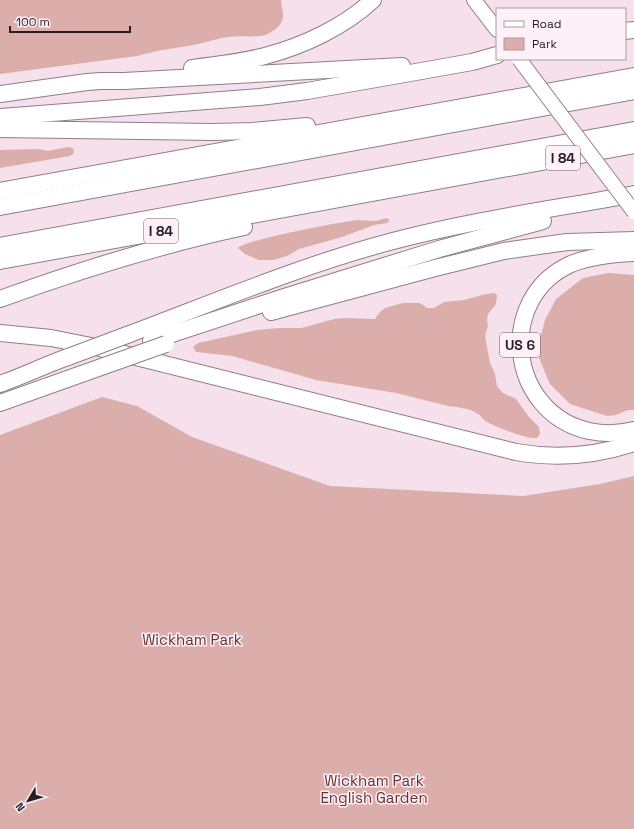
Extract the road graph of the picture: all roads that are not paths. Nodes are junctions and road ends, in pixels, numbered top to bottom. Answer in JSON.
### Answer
{"nodes":[{"id":1,"x":373,"y":0,"type":"edge"},
{"id":2,"x":474,"y":0,"type":"edge"},
{"id":3,"x":496,"y":29,"type":"edge"},
{"id":4,"x":492,"y":56,"type":"edge"},
{"id":5,"x":520,"y":60,"type":"edge"},
{"id":6,"x":634,"y":76,"type":"edge"},
{"id":7,"x":101,"y":80,"type":"junction"},
{"id":8,"x":634,"y":91,"type":"edge"},
{"id":9,"x":0,"y":94,"type":"edge"},
{"id":10,"x":0,"y":117,"type":"edge"},
{"id":11,"x":348,"y":128,"type":"junction"},
{"id":12,"x":0,"y":129,"type":"edge"},
{"id":13,"x":634,"y":130,"type":"edge"},
{"id":14,"x":634,"y":145,"type":"edge"},
{"id":15,"x":0,"y":191,"type":"edge"},
{"id":16,"x":634,"y":194,"type":"edge"},
{"id":17,"x":634,"y":198,"type":"edge"},
{"id":18,"x":323,"y":202,"type":"junction"},
{"id":19,"x":0,"y":207,"type":"edge"},
{"id":20,"x":634,"y":212,"type":"edge"},
{"id":21,"x":634,"y":240,"type":"edge"},
{"id":22,"x":0,"y":246,"type":"edge"},
{"id":23,"x":634,"y":253,"type":"edge"},
{"id":24,"x":0,"y":261,"type":"edge"},
{"id":25,"x":0,"y":299,"type":"edge"},
{"id":26,"x":0,"y":333,"type":"edge"},
{"id":27,"x":158,"y":342,"type":"junction"},
{"id":28,"x":98,"y":365,"type":"junction"},
{"id":29,"x":40,"y":367,"type":"junction"},
{"id":30,"x":0,"y":376,"type":"edge"},
{"id":31,"x":0,"y":384,"type":"edge"},
{"id":32,"x":0,"y":397,"type":"edge"},
{"id":33,"x":0,"y":403,"type":"edge"},
{"id":34,"x":634,"y":430,"type":"edge"},
{"id":35,"x":634,"y":443,"type":"edge"}],
"edges":[{"from":1,"to":7,"type":"highway"},
{"from":2,"to":3,"type":"main road"},
{"from":4,"to":7,"type":"highway"},
{"from":4,"to":10,"type":"highway"},
{"from":5,"to":20,"type":"main road","bridge":true},
{"from":6,"to":11,"type":"highway"},
{"from":7,"to":9,"type":"highway"},
{"from":8,"to":19,"type":"highway"},
{"from":11,"to":12,"type":"highway"},
{"from":11,"to":15,"type":"highway"},
{"from":13,"to":22,"type":"highway"},
{"from":14,"to":18,"type":"highway","number":"I 84"},
{"from":16,"to":29,"type":"highway","bridge":true},
{"from":17,"to":27,"type":"highway"},
{"from":18,"to":24,"type":"highway","number":"I 84"},
{"from":18,"to":25,"type":"highway"},
{"from":21,"to":27,"type":"highway"},
{"from":23,"to":34,"type":"highway","number":"US 6"},
{"from":26,"to":35,"type":"highway"},
{"from":27,"to":28,"type":"highway"},
{"from":28,"to":32,"type":"highway"},
{"from":28,"to":33,"type":"highway"},
{"from":29,"to":30,"type":"highway"},
{"from":29,"to":31,"type":"highway"}]}
